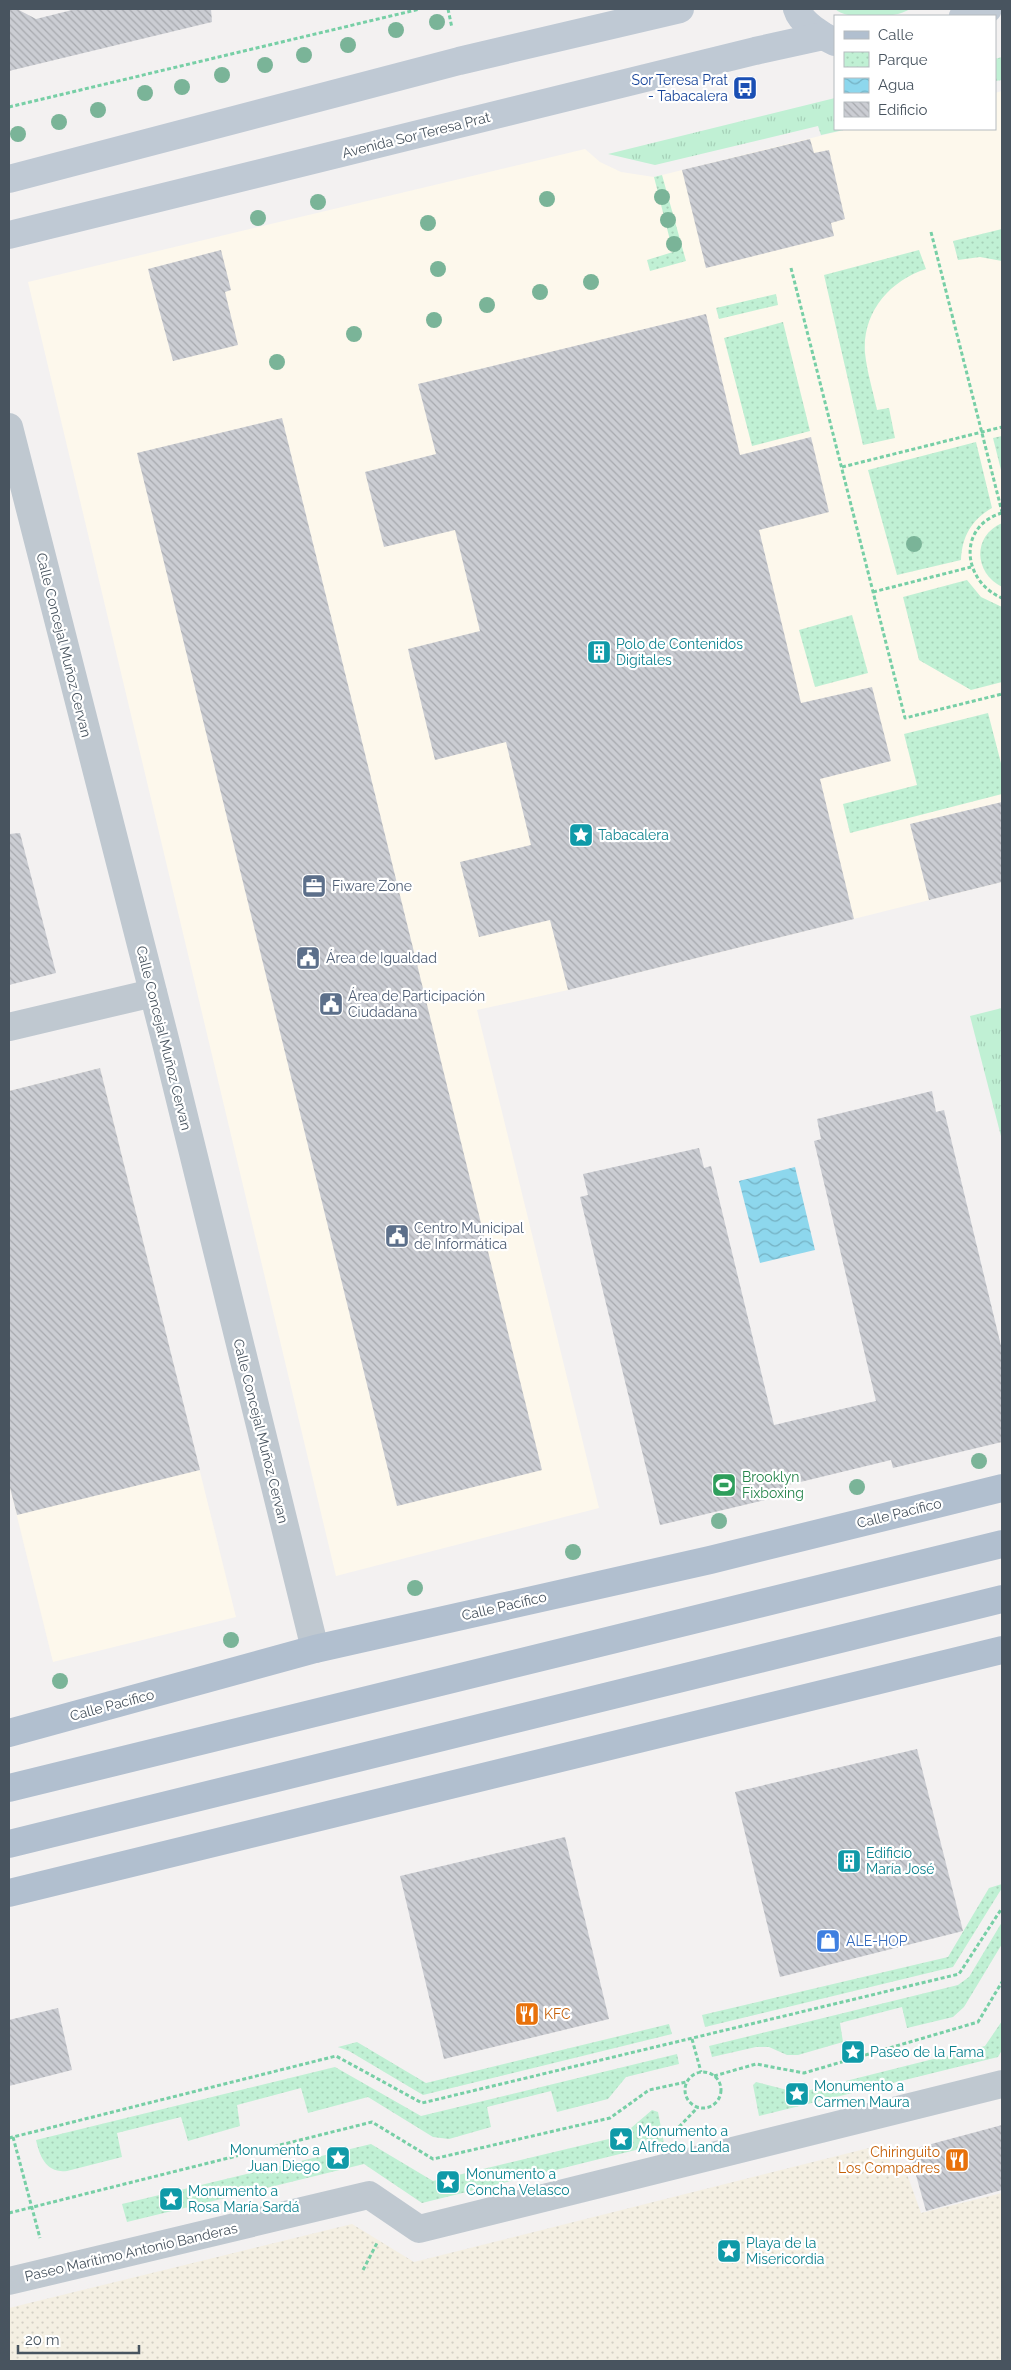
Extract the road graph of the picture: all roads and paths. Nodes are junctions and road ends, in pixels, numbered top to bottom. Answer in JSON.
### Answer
{"nodes":[{"id":1,"x":420,"y":9,"type":"edge"},
{"id":2,"x":680,"y":9,"type":"edge"},
{"id":3,"x":797,"y":9,"type":"edge"},
{"id":4,"x":988,"y":9,"type":"edge"},
{"id":5,"x":967,"y":15,"type":"edge"},
{"id":6,"x":829,"y":39,"type":"edge"},
{"id":7,"x":9,"y":107,"type":"edge"},
{"id":8,"x":9,"y":179,"type":"edge"},
{"id":9,"x":931,"y":232,"type":"dead end"},
{"id":10,"x":9,"y":235,"type":"edge"},
{"id":11,"x":791,"y":268,"type":"dead end"},
{"id":12,"x":9,"y":427,"type":"edge"},
{"id":13,"x":1002,"y":427,"type":"edge"},
{"id":14,"x":982,"y":432,"type":"junction"},
{"id":15,"x":842,"y":467,"type":"junction"},
{"id":16,"x":1002,"y":513,"type":"edge"},
{"id":17,"x":972,"y":568,"type":"junction"},
{"id":18,"x":873,"y":592,"type":"junction"},
{"id":19,"x":1002,"y":598,"type":"edge"},
{"id":20,"x":1002,"y":694,"type":"edge"},
{"id":21,"x":153,"y":993,"type":"junction"},
{"id":22,"x":9,"y":1028,"type":"edge"},
{"id":23,"x":1002,"y":1488,"type":"edge"},
{"id":24,"x":1002,"y":1544,"type":"edge"},
{"id":25,"x":1002,"y":1599,"type":"edge"},
{"id":26,"x":315,"y":1649,"type":"junction"},
{"id":27,"x":1002,"y":1650,"type":"edge"},
{"id":28,"x":9,"y":1733,"type":"edge"},
{"id":29,"x":9,"y":1788,"type":"edge"},
{"id":30,"x":9,"y":1844,"type":"edge"},
{"id":31,"x":9,"y":1893,"type":"edge"},
{"id":32,"x":1002,"y":1908,"type":"edge"},
{"id":33,"x":1002,"y":1982,"type":"edge"},
{"id":34,"x":692,"y":2038,"type":"junction"},
{"id":35,"x":701,"y":2072,"type":"junction"},
{"id":36,"x":714,"y":2076,"type":"junction"},
{"id":37,"x":686,"y":2082,"type":"junction"},
{"id":38,"x":1002,"y":2084,"type":"edge"},
{"id":39,"x":11,"y":2138,"type":"edge"},
{"id":40,"x":32,"y":2207,"type":"junction"},
{"id":41,"x":9,"y":2213,"type":"edge"},
{"id":42,"x":48,"y":2271,"type":"junction"},
{"id":43,"x":9,"y":2281,"type":"edge"}],
"edges":[{"from":1,"to":7,"type":"path"},
{"from":2,"to":8,"type":"main road"},
{"from":3,"to":6,"type":"main road"},
{"from":4,"to":5,"type":"main road"},
{"from":6,"to":10,"type":"main road","name":"Avenida Sor Teresa Prat"},
{"from":9,"to":14,"type":"path"},
{"from":11,"to":15,"type":"path"},
{"from":12,"to":21,"type":"street","name":"Calle Concejal Muñoz Cervan"},
{"from":13,"to":14,"type":"path"},
{"from":14,"to":15,"type":"path"},
{"from":14,"to":16,"type":"path"},
{"from":15,"to":18,"type":"path"},
{"from":16,"to":17,"type":"path"},
{"from":17,"to":18,"type":"path"},
{"from":17,"to":19,"type":"path"},
{"from":18,"to":20,"type":"path"},
{"from":21,"to":22,"type":"street"},
{"from":21,"to":26,"type":"street","name":"Calle Concejal Muñoz Cervan"},
{"from":23,"to":26,"type":"main road","name":"Calle Pacífico"},
{"from":24,"to":29,"type":"main road"},
{"from":25,"to":30,"type":"main road"},
{"from":26,"to":28,"type":"main road","name":"Calle Pacífico"},
{"from":27,"to":31,"type":"main road"},
{"from":32,"to":34,"type":"path"},
{"from":33,"to":36,"type":"path"},
{"from":34,"to":35,"type":"path"},
{"from":34,"to":39,"type":"path"},
{"from":35,"to":36,"type":"path"},
{"from":35,"to":37,"type":"path"},
{"from":36,"to":37,"type":"path"},
{"from":37,"to":40,"type":"path"},
{"from":38,"to":42,"type":"street","name":"Paseo Marítimo Antonio Banderas"},
{"from":39,"to":40,"type":"path"},
{"from":40,"to":41,"type":"path"},
{"from":40,"to":42,"type":"path"},
{"from":42,"to":43,"type":"street","name":"Paseo Marítimo Antonio Banderas"}]}
